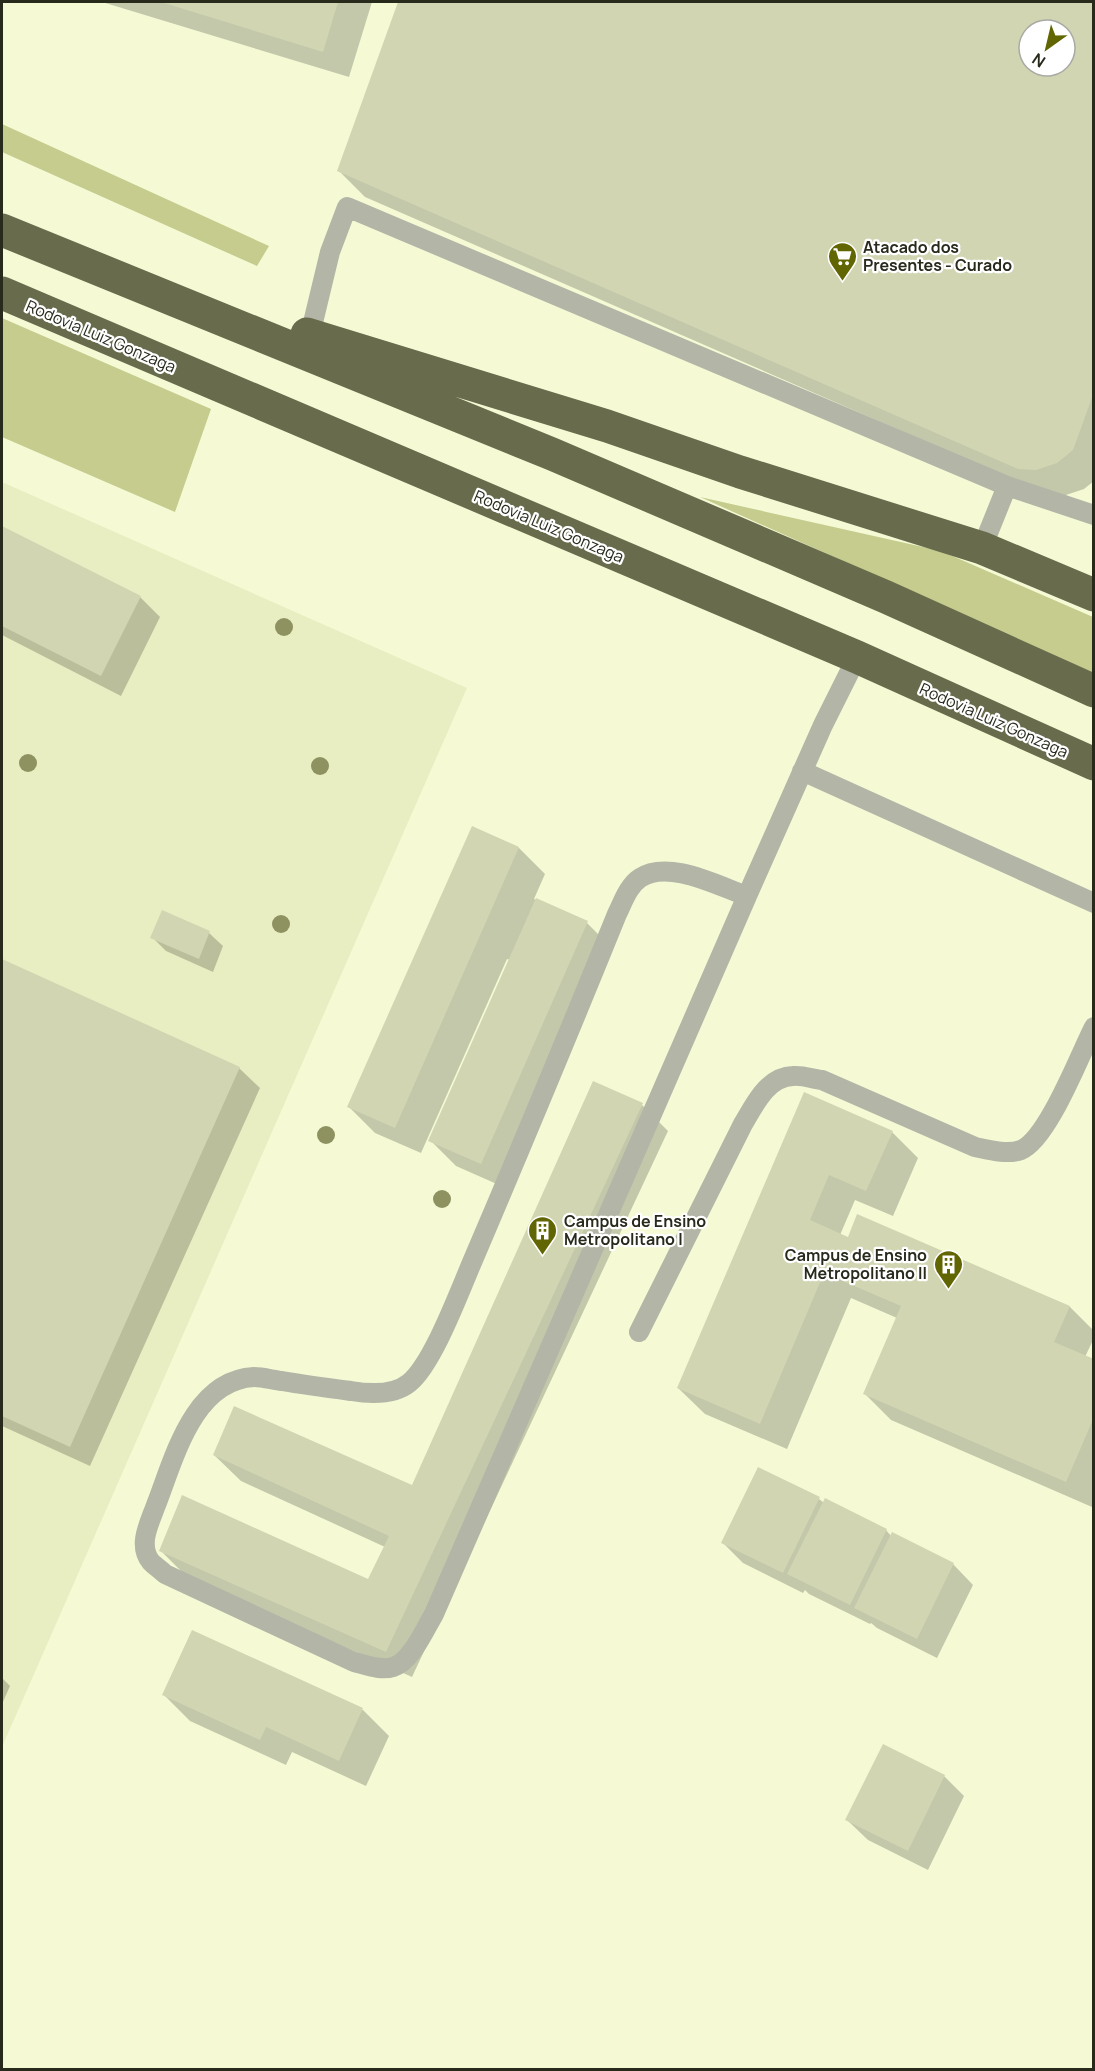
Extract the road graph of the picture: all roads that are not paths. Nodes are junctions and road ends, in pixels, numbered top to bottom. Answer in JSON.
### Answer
{"nodes":[{"id":1,"x":7,"y":232,"type":"edge"},
{"id":2,"x":2,"y":293,"type":"edge"},
{"id":3,"x":233,"y":325,"type":"junction"},
{"id":4,"x":310,"y":334,"type":"junction"},
{"id":5,"x":1007,"y":486,"type":"junction"},
{"id":6,"x":1094,"y":515,"type":"edge"},
{"id":7,"x":982,"y":548,"type":"junction"},
{"id":8,"x":1094,"y":595,"type":"edge"},
{"id":9,"x":857,"y":657,"type":"junction"},
{"id":10,"x":1094,"y":691,"type":"edge"},
{"id":11,"x":1094,"y":764,"type":"edge"},
{"id":12,"x":802,"y":771,"type":"junction"},
{"id":13,"x":747,"y":897,"type":"junction"},
{"id":14,"x":1094,"y":903,"type":"edge"},
{"id":15,"x":1094,"y":1027,"type":"edge"},
{"id":16,"x":639,"y":1332,"type":"dead end"}],
"edges":[{"from":1,"to":3,"type":"highway"},
{"from":2,"to":9,"type":"highway","name":"Rodovia Luiz Gonzaga"},
{"from":3,"to":4,"type":"highway"},
{"from":3,"to":10,"type":"highway"},
{"from":4,"to":5,"type":"lane"},
{"from":4,"to":7,"type":"highway"},
{"from":5,"to":6,"type":"lane"},
{"from":5,"to":7,"type":"lane"},
{"from":7,"to":8,"type":"highway"},
{"from":9,"to":11,"type":"highway","name":"Rodovia Luiz Gonzaga"},
{"from":9,"to":12,"type":"lane"},
{"from":12,"to":13,"type":"lane"},
{"from":12,"to":14,"type":"lane"},
{"from":13,"to":13,"type":"lane"},
{"from":15,"to":16,"type":"lane"}]}
